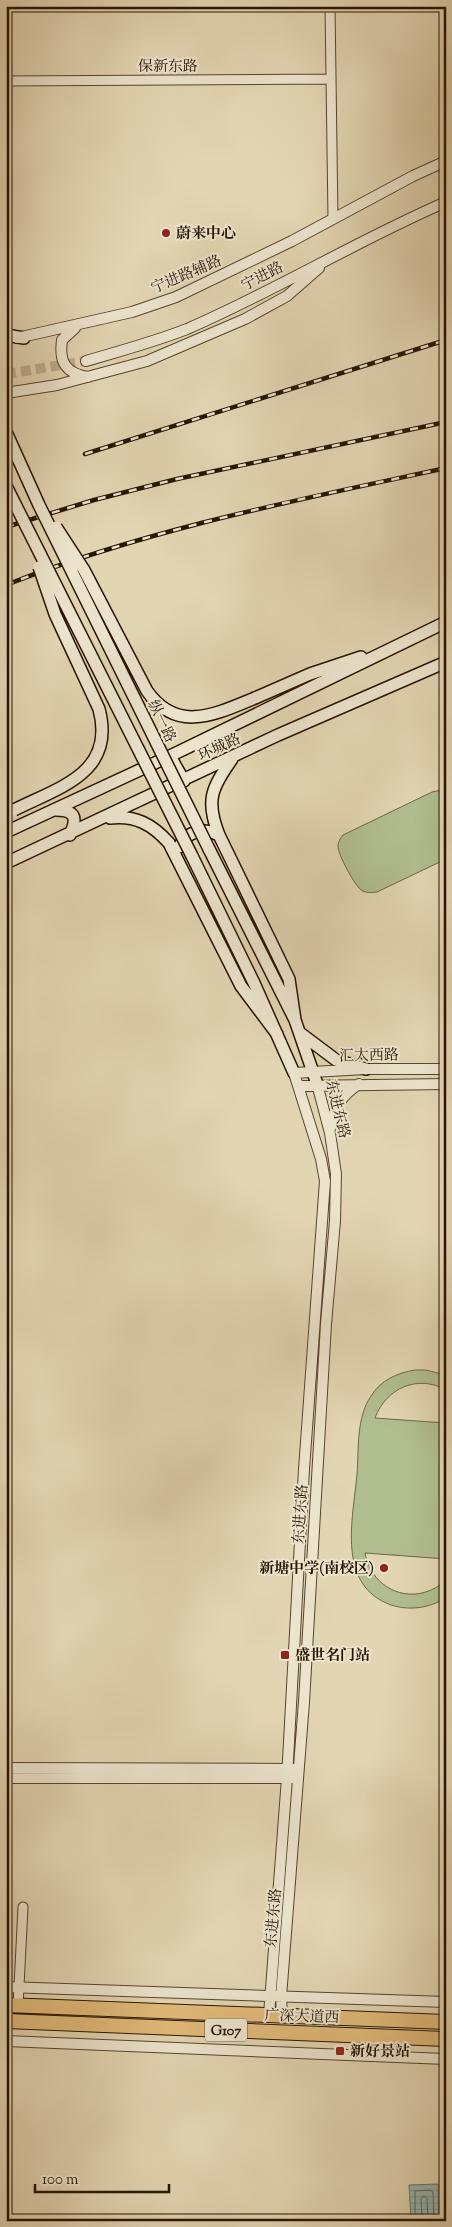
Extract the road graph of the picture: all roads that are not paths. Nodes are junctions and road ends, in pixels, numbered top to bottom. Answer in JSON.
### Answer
{"nodes":[{"id":1,"x":330,"y":6,"type":"edge"},
{"id":2,"x":330,"y":78,"type":"junction"},
{"id":3,"x":6,"y":81,"type":"edge"},
{"id":4,"x":446,"y":161,"type":"edge"},
{"id":5,"x":446,"y":202,"type":"edge"},
{"id":6,"x":333,"y":219,"type":"junction"},
{"id":7,"x":328,"y":260,"type":"junction"},
{"id":8,"x":78,"y":326,"type":"junction"},
{"id":9,"x":6,"y":336,"type":"edge"},
{"id":10,"x":24,"y":338,"type":"junction"},
{"id":11,"x":6,"y":339,"type":"edge"},
{"id":12,"x":86,"y":361,"type":"tunnel mouth"},
{"id":13,"x":91,"y":377,"type":"junction"},
{"id":14,"x":6,"y":393,"type":"edge"},
{"id":15,"x":6,"y":432,"type":"edge"},
{"id":16,"x":6,"y":486,"type":"edge"},
{"id":17,"x":39,"y":505,"type":"junction"},
{"id":18,"x":26,"y":528,"type":"junction"},
{"id":19,"x":446,"y":622,"type":"edge"},
{"id":20,"x":389,"y":650,"type":"junction"},
{"id":21,"x":443,"y":664,"type":"edge"},
{"id":22,"x":170,"y":756,"type":"junction"},
{"id":23,"x":233,"y":758,"type":"junction"},
{"id":24,"x":184,"y":781,"type":"junction"},
{"id":25,"x":55,"y":810,"type":"junction"},
{"id":26,"x":10,"y":812,"type":"edge"},
{"id":27,"x":101,"y":819,"type":"junction"},
{"id":28,"x":6,"y":832,"type":"edge"},
{"id":29,"x":70,"y":834,"type":"junction"},
{"id":30,"x":219,"y":835,"type":"junction"},
{"id":31,"x":176,"y":856,"type":"junction"},
{"id":32,"x":6,"y":863,"type":"edge"},
{"id":33,"x":295,"y":1020,"type":"junction"},
{"id":34,"x":300,"y":1033,"type":"junction"},
{"id":35,"x":277,"y":1034,"type":"junction"},
{"id":36,"x":366,"y":1069,"type":"junction"},
{"id":37,"x":446,"y":1069,"type":"edge"},
{"id":38,"x":313,"y":1072,"type":"junction"},
{"id":39,"x":294,"y":1073,"type":"junction"},
{"id":40,"x":317,"y":1084,"type":"junction"},
{"id":41,"x":360,"y":1084,"type":"junction"},
{"id":42,"x":446,"y":1084,"type":"edge"},
{"id":43,"x":299,"y":1086,"type":"junction"},
{"id":44,"x":330,"y":1133,"type":"junction"},
{"id":45,"x":6,"y":1768,"type":"edge"},
{"id":46,"x":288,"y":1774,"type":"junction"},
{"id":47,"x":299,"y":1774,"type":"junction"},
{"id":48,"x":6,"y":1778,"type":"edge"},
{"id":49,"x":23,"y":1907,"type":"dead end"},
{"id":50,"x":6,"y":1987,"type":"edge"},
{"id":51,"x":19,"y":1988,"type":"junction"},
{"id":52,"x":276,"y":1996,"type":"junction"},
{"id":53,"x":446,"y":2002,"type":"edge"},
{"id":54,"x":12,"y":2005,"type":"edge"},
{"id":55,"x":275,"y":2015,"type":"junction"},
{"id":56,"x":6,"y":2022,"type":"edge"},
{"id":57,"x":446,"y":2022,"type":"edge"},
{"id":58,"x":446,"y":2039,"type":"edge"},
{"id":59,"x":6,"y":2041,"type":"edge"},
{"id":60,"x":446,"y":2059,"type":"edge"}],
"edges":[{"from":1,"to":2,"type":"street"},
{"from":2,"to":3,"type":"street","name":"保新东路"},
{"from":2,"to":6,"type":"street"},
{"from":4,"to":6,"type":"street","name":"宁进路辅路"},
{"from":5,"to":7,"type":"street","name":"宁进路"},
{"from":6,"to":8,"type":"street","name":"宁进路辅路"},
{"from":7,"to":12,"type":"street","name":"宁进路"},
{"from":7,"to":13,"type":"street"},
{"from":8,"to":10,"type":"street","name":"宁进路辅路"},
{"from":8,"to":13,"type":"street"},
{"from":9,"to":10,"type":"main road"},
{"from":10,"to":11,"type":"street","name":"宁进路辅路"},
{"from":13,"to":14,"type":"street"},
{"from":15,"to":17,"type":"main road","name":"纵一路","bridge":true},
{"from":16,"to":18,"type":"main road","bridge":true},
{"from":17,"to":20,"type":"main road","bridge":true},
{"from":17,"to":33,"type":"main road","name":"纵一路","bridge":true},
{"from":18,"to":26,"type":"main road","bridge":true},
{"from":18,"to":35,"type":"main road","bridge":true},
{"from":19,"to":20,"type":"main road","name":"环城路"},
{"from":20,"to":22,"type":"main road","name":"环城路"},
{"from":21,"to":23,"type":"main road","name":"环城路"},
{"from":22,"to":24,"type":"main road"},
{"from":22,"to":25,"type":"main road","name":"环城路"},
{"from":23,"to":24,"type":"main road","name":"环城路"},
{"from":23,"to":30,"type":"main road"},
{"from":24,"to":27,"type":"main road","name":"环城路"},
{"from":25,"to":28,"type":"main road","name":"环城路"},
{"from":25,"to":29,"type":"main road"},
{"from":27,"to":29,"type":"main road","name":"环城路"},
{"from":27,"to":31,"type":"main road"},
{"from":29,"to":32,"type":"main road","name":"环城路"},
{"from":30,"to":31,"type":"main road"},
{"from":30,"to":33,"type":"main road"},
{"from":31,"to":35,"type":"main road"},
{"from":33,"to":34,"type":"main road","name":"东进东路"},
{"from":34,"to":36,"type":"main road"},
{"from":34,"to":38,"type":"main road","name":"东进东路"},
{"from":35,"to":39,"type":"main road","name":"东进东路"},
{"from":36,"to":37,"type":"street","name":"汇太西路"},
{"from":36,"to":38,"type":"street","name":"汇太西路"},
{"from":38,"to":39,"type":"street","name":"汇太西路"},
{"from":38,"to":40,"type":"main road","name":"东进东路"},
{"from":39,"to":43,"type":"street","name":"东进东路"},
{"from":40,"to":41,"type":"street","name":"汇太西路"},
{"from":40,"to":43,"type":"street","name":"汇太西路"},
{"from":40,"to":44,"type":"street","name":"东进东路"},
{"from":41,"to":42,"type":"street","name":"汇太西路"},
{"from":41,"to":44,"type":"street"},
{"from":43,"to":46,"type":"street","name":"东进东路"},
{"from":44,"to":47,"type":"street","name":"东进东路"},
{"from":45,"to":46,"type":"street"},
{"from":46,"to":47,"type":"street"},
{"from":46,"to":48,"type":"street"},
{"from":46,"to":52,"type":"street","name":"东进东路"},
{"from":47,"to":52,"type":"street","name":"东进东路"},
{"from":49,"to":51,"type":"street"},
{"from":50,"to":51,"type":"street"},
{"from":51,"to":52,"type":"street"},
{"from":51,"to":54,"type":"street"},
{"from":52,"to":53,"type":"street"},
{"from":52,"to":55,"type":"street","name":"东进东路"},
{"from":54,"to":55,"type":"highway","name":"广深大道西","number":"G107"},
{"from":55,"to":57,"type":"highway","name":"广深大道西","number":"G107"},
{"from":56,"to":58,"type":"highway","name":"广深大道西","number":"G107"},
{"from":59,"to":60,"type":"street"}]}
